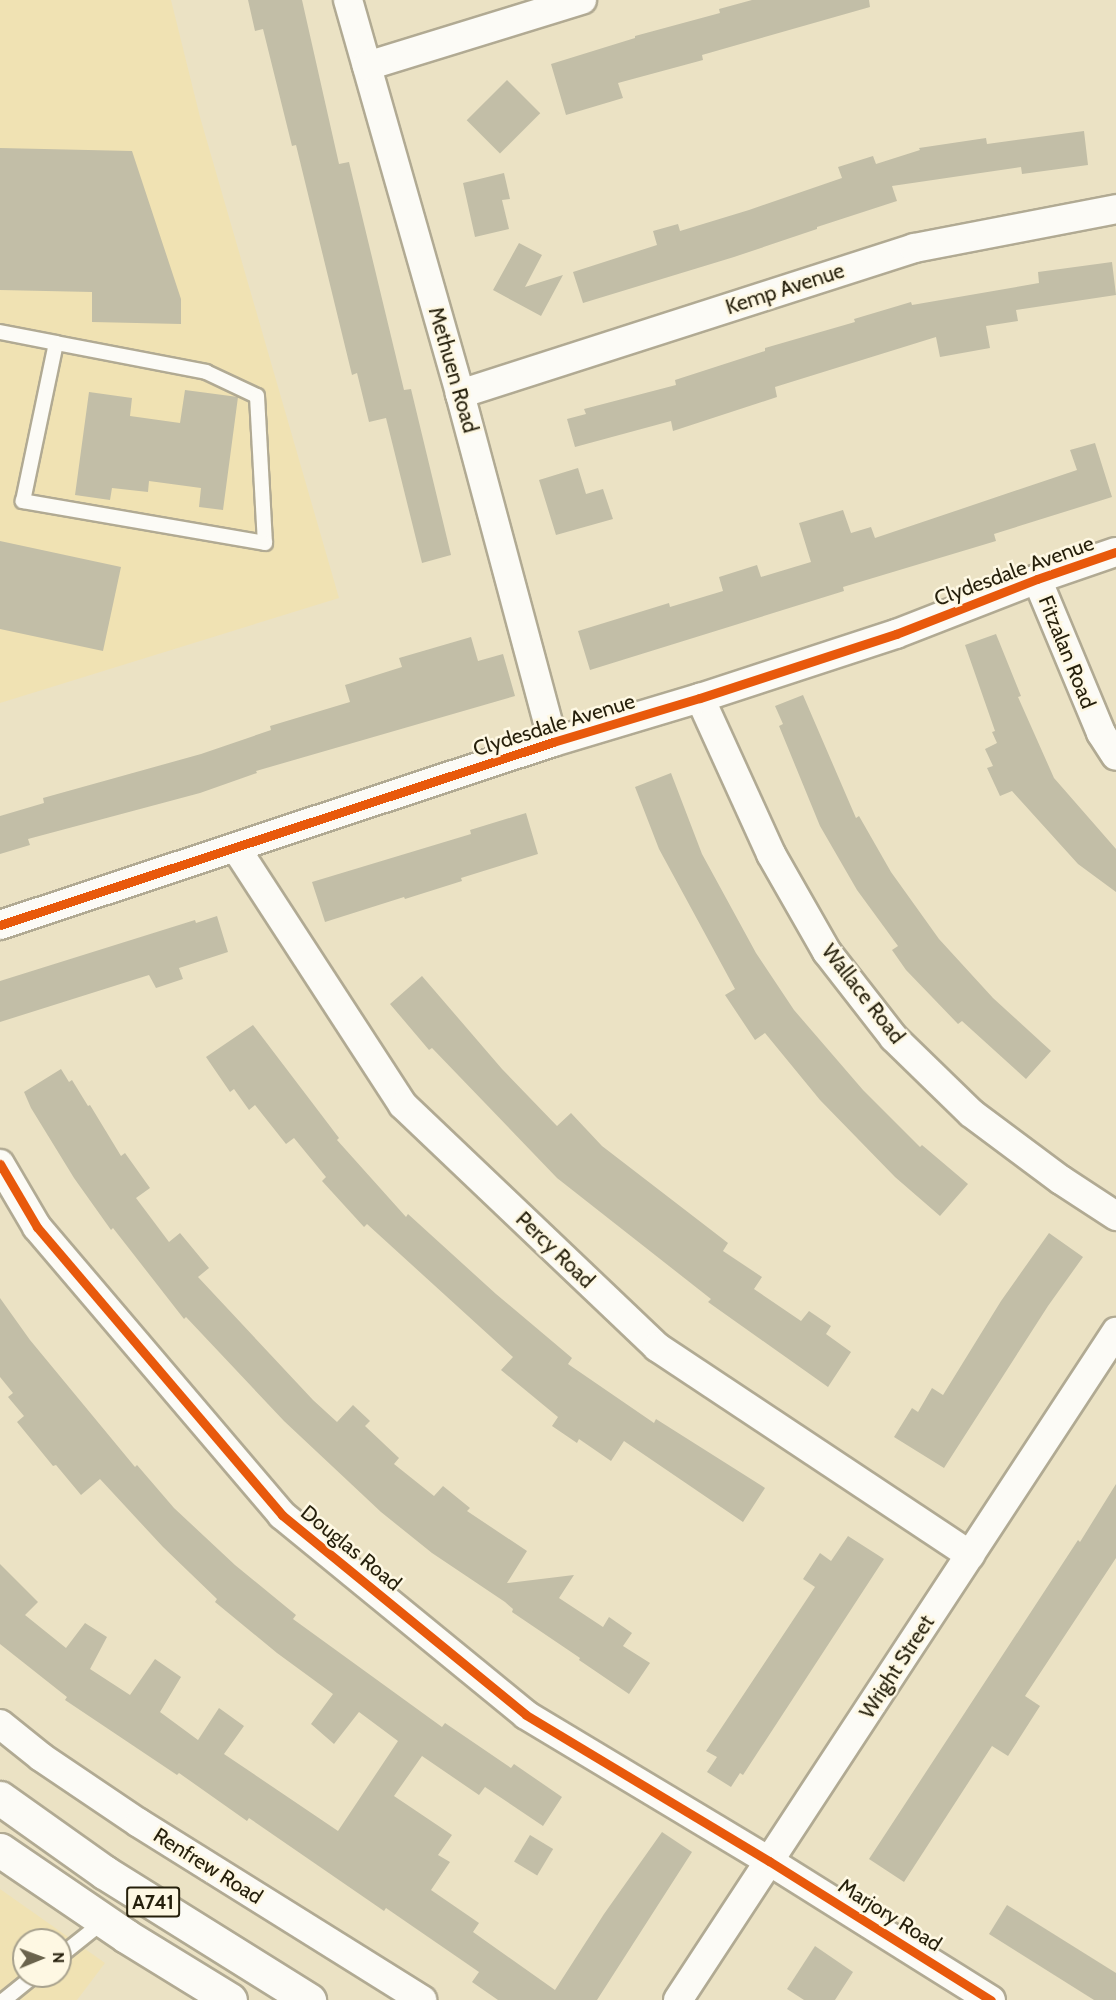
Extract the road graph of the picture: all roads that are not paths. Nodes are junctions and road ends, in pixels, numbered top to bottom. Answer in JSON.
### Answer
{"nodes":[{"id":1,"x":348,"y":0,"type":"edge"},
{"id":2,"x":582,"y":0,"type":"edge"},
{"id":3,"x":367,"y":66,"type":"junction"},
{"id":4,"x":1116,"y":209,"type":"edge"},
{"id":5,"x":0,"y":332,"type":"edge"},
{"id":6,"x":56,"y":343,"type":"junction"},
{"id":7,"x":460,"y":394,"type":"junction"},
{"id":8,"x":1116,"y":552,"type":"edge"},
{"id":9,"x":1037,"y":579,"type":"junction"},
{"id":10,"x":700,"y":698,"type":"junction"},
{"id":11,"x":553,"y":742,"type":"junction"},
{"id":12,"x":1116,"y":756,"type":"edge"},
{"id":13,"x":236,"y":848,"type":"junction"},
{"id":14,"x":0,"y":925,"type":"edge"},
{"id":15,"x":0,"y":1164,"type":"edge"},
{"id":16,"x":1116,"y":1216,"type":"edge"},
{"id":17,"x":1116,"y":1332,"type":"edge"},
{"id":18,"x":970,"y":1555,"type":"junction"},
{"id":19,"x":0,"y":1725,"type":"edge"},
{"id":20,"x":0,"y":1798,"type":"edge"},
{"id":21,"x":0,"y":1850,"type":"edge"},
{"id":22,"x":769,"y":1861,"type":"junction"},
{"id":23,"x":104,"y":1921,"type":"junction"},
{"id":24,"x":72,"y":1946,"type":"edge"},
{"id":25,"x":19,"y":1988,"type":"edge"},
{"id":26,"x":4,"y":2000,"type":"edge"},
{"id":27,"x":230,"y":2000,"type":"edge"},
{"id":28,"x":309,"y":2000,"type":"edge"},
{"id":29,"x":422,"y":2000,"type":"edge"},
{"id":30,"x":678,"y":2000,"type":"edge"},
{"id":31,"x":991,"y":2000,"type":"edge"}],
"edges":[{"from":1,"to":3,"type":"street","name":"Methuen Road"},
{"from":2,"to":3,"type":"street"},
{"from":3,"to":7,"type":"street","name":"Methuen Road"},
{"from":4,"to":7,"type":"street","name":"Kemp Avenue"},
{"from":5,"to":6,"type":"lane"},
{"from":6,"to":6,"type":"lane"},
{"from":7,"to":11,"type":"street","name":"Methuen Road"},
{"from":8,"to":9,"type":"street","name":"Clydesdale Avenue"},
{"from":9,"to":10,"type":"street","name":"Clydesdale Avenue"},
{"from":9,"to":12,"type":"street","name":"Fitzalan Road"},
{"from":10,"to":11,"type":"street","name":"Clydesdale Avenue"},
{"from":10,"to":16,"type":"street","name":"Wallace Road"},
{"from":11,"to":13,"type":"street","name":"Clydesdale Avenue"},
{"from":13,"to":14,"type":"street","name":"Clydesdale Avenue"},
{"from":13,"to":18,"type":"street","name":"Percy Road"},
{"from":15,"to":22,"type":"street","name":"Douglas Road"},
{"from":17,"to":18,"type":"street","name":"Wright Street"},
{"from":18,"to":22,"type":"street","name":"Wright Street"},
{"from":19,"to":29,"type":"street","name":"Renfrew Road"},
{"from":20,"to":28,"type":"main road","number":"A741"},
{"from":21,"to":23,"type":"main road","number":"A741"},
{"from":22,"to":30,"type":"street","name":"Wright Street"},
{"from":22,"to":31,"type":"street","name":"Marjory Road"},
{"from":23,"to":24,"type":"lane"},
{"from":23,"to":27,"type":"main road","number":"A741"},
{"from":25,"to":26,"type":"lane"}]}
